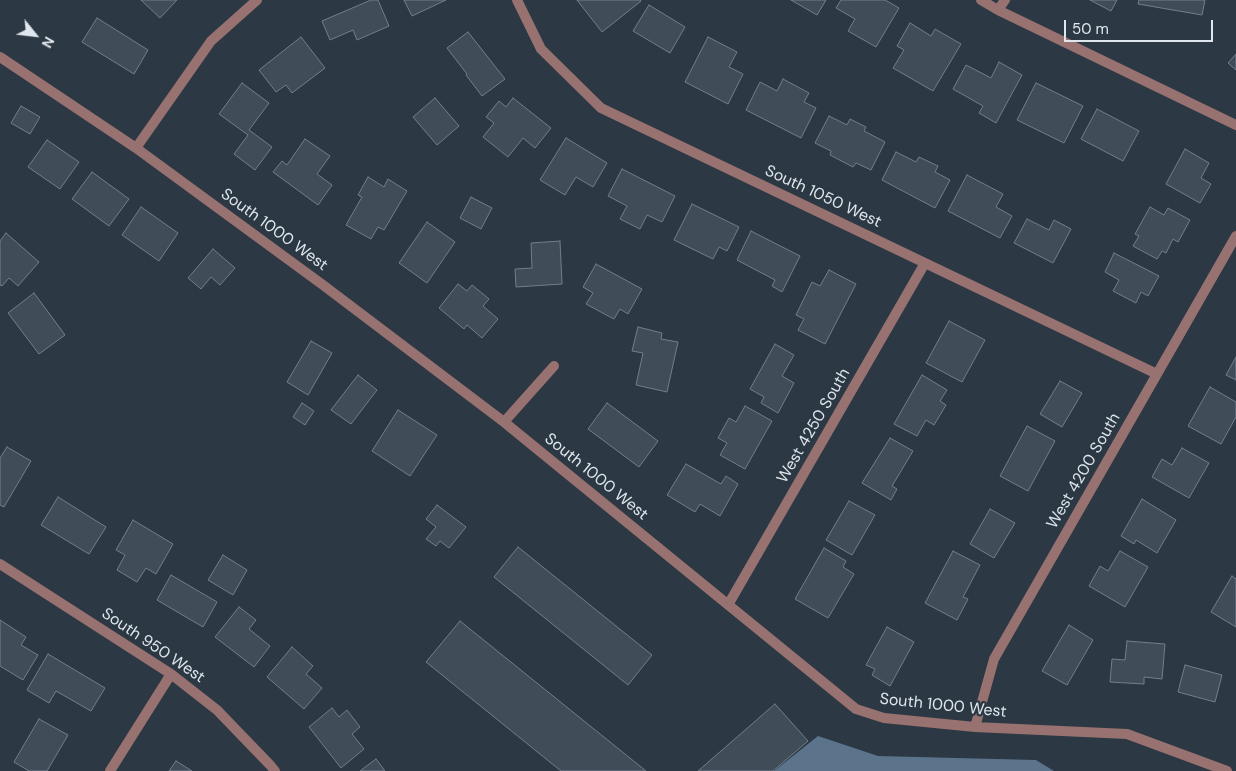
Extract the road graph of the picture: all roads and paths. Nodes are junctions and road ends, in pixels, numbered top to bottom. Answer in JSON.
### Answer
{"nodes":[{"id":1,"x":257,"y":0,"type":"edge"},
{"id":2,"x":517,"y":0,"type":"edge"},
{"id":3,"x":981,"y":0,"type":"edge"},
{"id":4,"x":1004,"y":0,"type":"edge"},
{"id":5,"x":998,"y":10,"type":"junction"},
{"id":6,"x":0,"y":57,"type":"edge"},
{"id":7,"x":1236,"y":124,"type":"edge"},
{"id":8,"x":136,"y":148,"type":"junction"},
{"id":9,"x":1236,"y":236,"type":"edge"},
{"id":10,"x":926,"y":263,"type":"junction"},
{"id":11,"x":554,"y":366,"type":"dead end"},
{"id":12,"x":1157,"y":374,"type":"junction"},
{"id":13,"x":504,"y":422,"type":"junction"},
{"id":14,"x":0,"y":564,"type":"edge"},
{"id":15,"x":728,"y":605,"type":"junction"},
{"id":16,"x":171,"y":674,"type":"junction"},
{"id":17,"x":975,"y":727,"type":"junction"},
{"id":18,"x":110,"y":771,"type":"edge"},
{"id":19,"x":274,"y":771,"type":"edge"},
{"id":20,"x":1228,"y":771,"type":"edge"}],
"edges":[{"from":1,"to":8,"type":"street"},
{"from":2,"to":10,"type":"street","name":"South 1050 West"},
{"from":3,"to":5,"type":"street"},
{"from":4,"to":5,"type":"street"},
{"from":5,"to":7,"type":"street"},
{"from":6,"to":8,"type":"street","name":"South 1000 West"},
{"from":8,"to":13,"type":"street","name":"South 1000 West"},
{"from":9,"to":12,"type":"street","name":"West 4200 South"},
{"from":10,"to":12,"type":"street","name":"South 1050 West"},
{"from":10,"to":15,"type":"street","name":"West 4250 South"},
{"from":11,"to":13,"type":"street"},
{"from":12,"to":17,"type":"street","name":"West 4200 South"},
{"from":13,"to":15,"type":"street","name":"South 1000 West"},
{"from":14,"to":16,"type":"street","name":"South 950 West"},
{"from":15,"to":17,"type":"street","name":"South 1000 West"},
{"from":16,"to":18,"type":"street"},
{"from":16,"to":19,"type":"street","name":"South 950 West"},
{"from":17,"to":20,"type":"street","name":"South 1000 West"}]}
